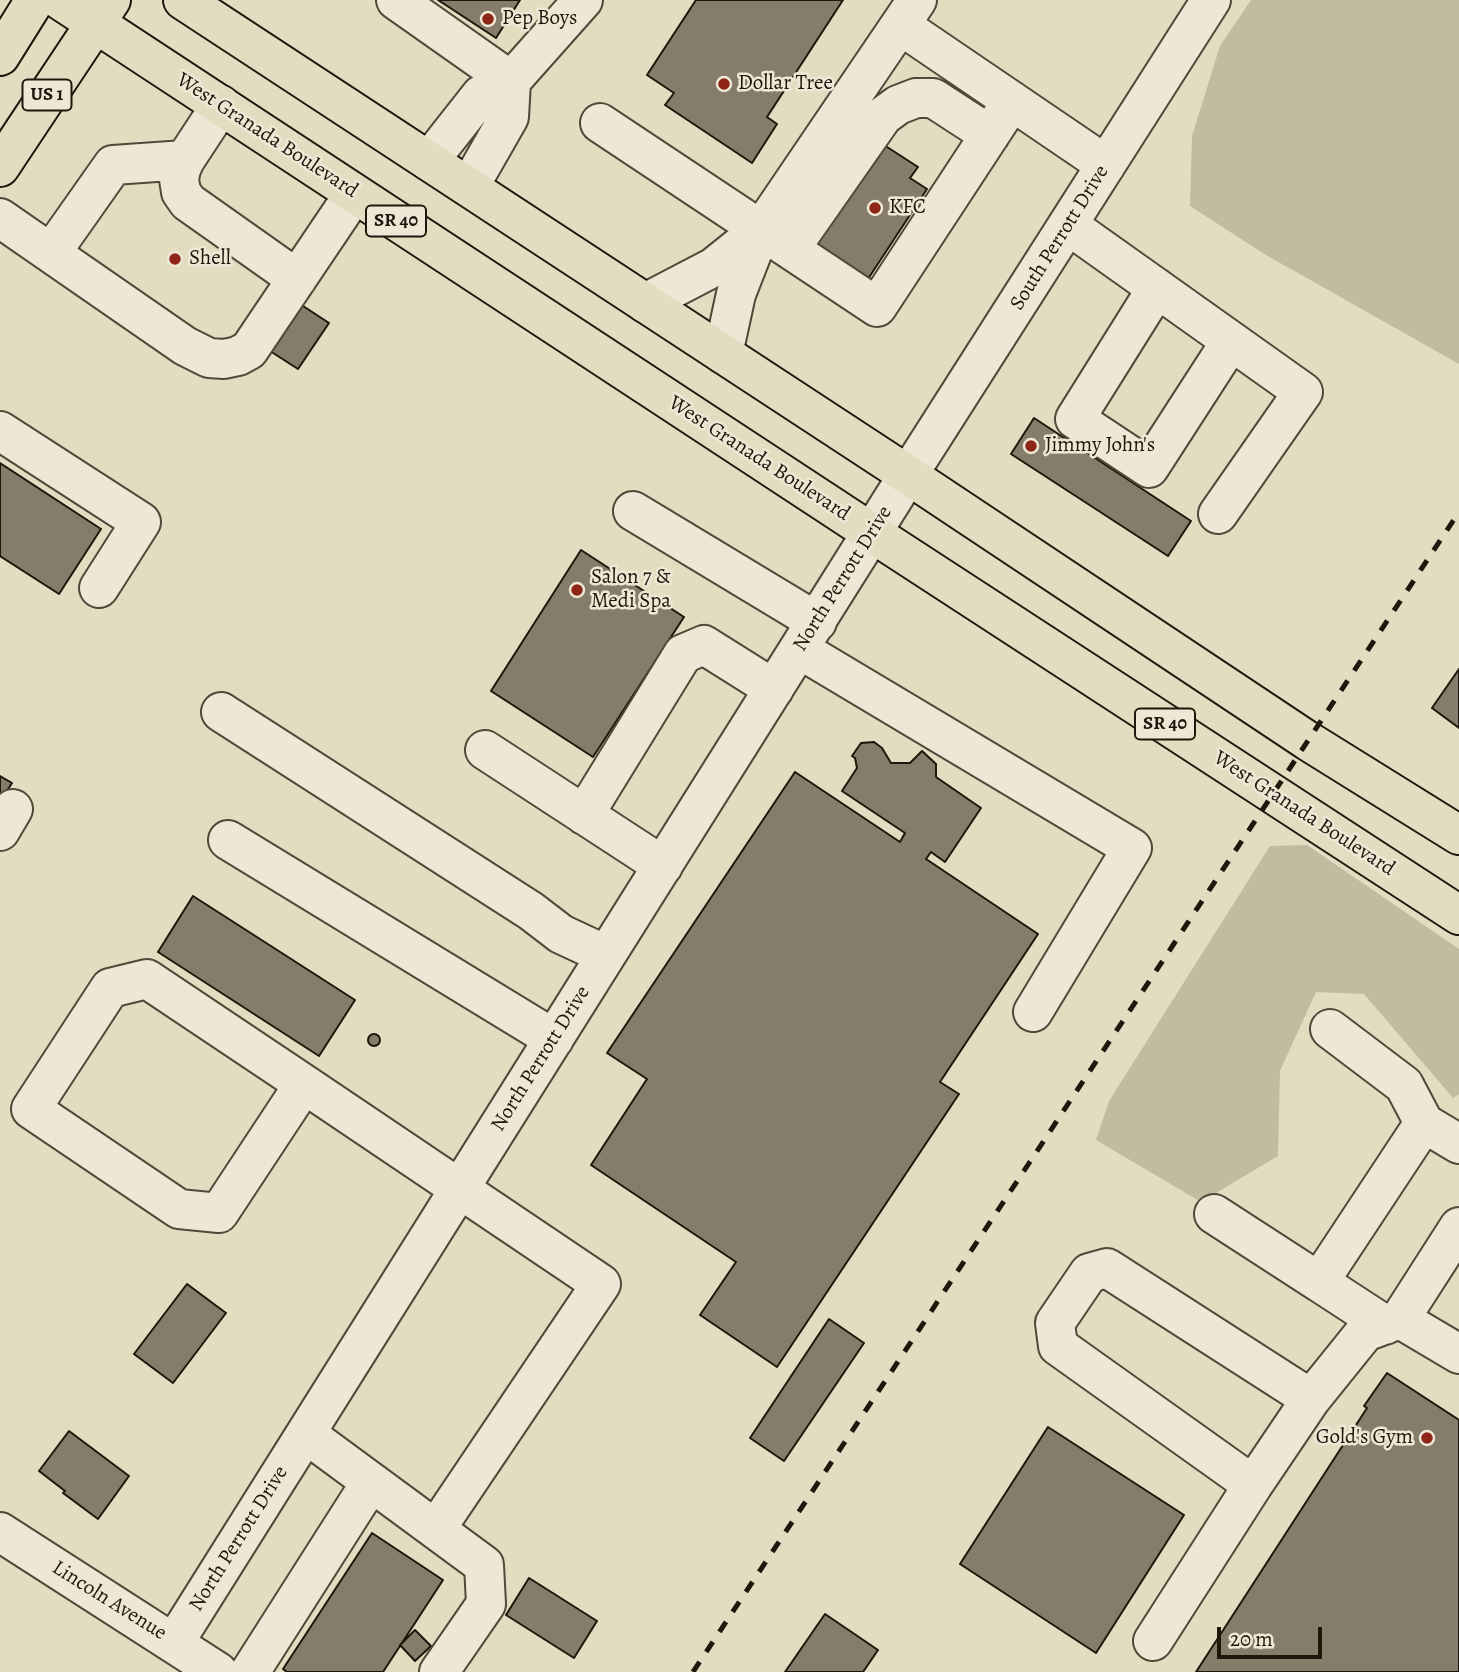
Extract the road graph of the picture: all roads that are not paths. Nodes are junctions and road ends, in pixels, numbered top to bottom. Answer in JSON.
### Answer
{"nodes":[{"id":1,"x":35,"y":0,"type":"edge"},
{"id":2,"x":60,"y":0,"type":"edge"},
{"id":3,"x":183,"y":0,"type":"edge"},
{"id":4,"x":396,"y":0,"type":"edge"},
{"id":5,"x":583,"y":0,"type":"edge"},
{"id":6,"x":1211,"y":0,"type":"edge"},
{"id":7,"x":103,"y":12,"type":"edge"},
{"id":8,"x":908,"y":12,"type":"edge"},
{"id":9,"x":0,"y":56,"type":"edge"},
{"id":10,"x":511,"y":81,"type":"junction"},
{"id":11,"x":1012,"y":101,"type":"junction"},
{"id":12,"x":221,"y":105,"type":"junction"},
{"id":13,"x":600,"y":123,"type":"dead end"},
{"id":14,"x":990,"y":135,"type":"junction"},
{"id":15,"x":185,"y":160,"type":"junction"},
{"id":16,"x":429,"y":161,"type":"junction"},
{"id":17,"x":1106,"y":164,"type":"junction"},
{"id":18,"x":0,"y":167,"type":"edge"},
{"id":19,"x":469,"y":187,"type":"junction"},
{"id":20,"x":354,"y":194,"type":"junction"},
{"id":21,"x":0,"y":218,"type":"edge"},
{"id":22,"x":1068,"y":225,"type":"junction"},
{"id":23,"x":775,"y":239,"type":"junction"},
{"id":24,"x":51,"y":253,"type":"junction"},
{"id":25,"x":297,"y":279,"type":"junction"},
{"id":26,"x":1157,"y":288,"type":"junction"},
{"id":27,"x":645,"y":303,"type":"junction"},
{"id":28,"x":1231,"y":341,"type":"junction"},
{"id":29,"x":723,"y":354,"type":"junction"},
{"id":30,"x":0,"y":431,"type":"edge"},
{"id":31,"x":908,"y":475,"type":"junction"},
{"id":32,"x":632,"y":511,"type":"dead end"},
{"id":33,"x":1218,"y":514,"type":"dead end"},
{"id":34,"x":872,"y":533,"type":"junction"},
{"id":35,"x":99,"y":588,"type":"dead end"},
{"id":36,"x":808,"y":635,"type":"junction"},
{"id":37,"x":774,"y":690,"type":"junction"},
{"id":38,"x":221,"y":712,"type":"dead end"},
{"id":39,"x":485,"y":750,"type":"dead end"},
{"id":40,"x":584,"y":815,"type":"junction"},
{"id":41,"x":1459,"y":835,"type":"edge"},
{"id":42,"x":228,"y":840,"type":"dead end"},
{"id":43,"x":663,"y":866,"type":"junction"},
{"id":44,"x":1459,"y":915,"type":"edge"},
{"id":45,"x":606,"y":955,"type":"junction"},
{"id":46,"x":1033,"y":1012,"type":"dead end"},
{"id":47,"x":1330,"y":1029,"type":"dead end"},
{"id":48,"x":554,"y":1039,"type":"junction"},
{"id":49,"x":304,"y":1084,"type":"junction"},
{"id":50,"x":1424,"y":1123,"type":"junction"},
{"id":51,"x":1459,"y":1143,"type":"edge"},
{"id":52,"x":460,"y":1189,"type":"junction"},
{"id":53,"x":1214,"y":1214,"type":"dead end"},
{"id":54,"x":1459,"y":1227,"type":"edge"},
{"id":55,"x":1319,"y":1282,"type":"junction"},
{"id":56,"x":1392,"y":1322,"type":"junction"},
{"id":57,"x":1459,"y":1354,"type":"edge"},
{"id":58,"x":1311,"y":1399,"type":"junction"},
{"id":59,"x":306,"y":1434,"type":"junction"},
{"id":60,"x":371,"y":1482,"type":"junction"},
{"id":61,"x":1253,"y":1485,"type":"junction"},
{"id":62,"x":436,"y":1529,"type":"junction"},
{"id":63,"x":0,"y":1532,"type":"edge"},
{"id":64,"x":1153,"y":1641,"type":"dead end"},
{"id":65,"x":174,"y":1643,"type":"junction"},
{"id":66,"x":218,"y":1672,"type":"edge"},
{"id":67,"x":250,"y":1672,"type":"edge"},
{"id":68,"x":439,"y":1672,"type":"edge"}],
"edges":[{"from":1,"to":9,"type":"main road"},
{"from":2,"to":7,"type":"main road","name":"West Granada Boulevard","number":"SR 40"},
{"from":3,"to":16,"type":"main road"},
{"from":4,"to":10,"type":"street"},
{"from":5,"to":10,"type":"street"},
{"from":6,"to":17,"type":"street","name":"South Perrott Drive"},
{"from":7,"to":12,"type":"main road","name":"West Granada Boulevard","number":"SR 40"},
{"from":7,"to":18,"type":"main road","number":"US 1"},
{"from":8,"to":11,"type":"street"},
{"from":8,"to":23,"type":"street"},
{"from":10,"to":16,"type":"street"},
{"from":10,"to":19,"type":"street"},
{"from":11,"to":14,"type":"street"},
{"from":11,"to":17,"type":"street"},
{"from":12,"to":15,"type":"street"},
{"from":12,"to":20,"type":"main road","name":"West Granada Boulevard","number":"SR 40"},
{"from":13,"to":23,"type":"street"},
{"from":14,"to":23,"type":"street"},
{"from":14,"to":23,"type":"street"},
{"from":15,"to":24,"type":"street"},
{"from":15,"to":25,"type":"street"},
{"from":16,"to":19,"type":"main road"},
{"from":17,"to":22,"type":"street","name":"South Perrott Drive"},
{"from":19,"to":27,"type":"main road"},
{"from":20,"to":25,"type":"street"},
{"from":20,"to":34,"type":"main road","name":"West Granada Boulevard","number":"SR 40"},
{"from":21,"to":24,"type":"street"},
{"from":22,"to":26,"type":"street"},
{"from":22,"to":31,"type":"street","name":"South Perrott Drive"},
{"from":23,"to":27,"type":"street"},
{"from":23,"to":29,"type":"street"},
{"from":24,"to":25,"type":"street"},
{"from":26,"to":28,"type":"street"},
{"from":26,"to":28,"type":"street"},
{"from":27,"to":29,"type":"main road"},
{"from":28,"to":33,"type":"street"},
{"from":29,"to":31,"type":"main road"},
{"from":30,"to":35,"type":"street"},
{"from":31,"to":34,"type":"street","name":"North Perrott Drive"},
{"from":31,"to":41,"type":"main road"},
{"from":32,"to":36,"type":"street"},
{"from":34,"to":36,"type":"street","name":"North Perrott Drive"},
{"from":34,"to":44,"type":"main road","name":"West Granada Boulevard","number":"SR 40"},
{"from":36,"to":37,"type":"street","name":"North Perrott Drive"},
{"from":36,"to":46,"type":"street"},
{"from":37,"to":40,"type":"street"},
{"from":37,"to":43,"type":"street","name":"North Perrott Drive"},
{"from":38,"to":45,"type":"street"},
{"from":39,"to":40,"type":"street"},
{"from":40,"to":43,"type":"street"},
{"from":42,"to":48,"type":"street"},
{"from":43,"to":45,"type":"street","name":"North Perrott Drive"},
{"from":45,"to":48,"type":"street","name":"North Perrott Drive"},
{"from":47,"to":50,"type":"street"},
{"from":48,"to":52,"type":"street","name":"North Perrott Drive"},
{"from":49,"to":49,"type":"street"},
{"from":49,"to":52,"type":"street"},
{"from":50,"to":51,"type":"street"},
{"from":50,"to":55,"type":"street"},
{"from":52,"to":59,"type":"street","name":"North Perrott Drive"},
{"from":52,"to":62,"type":"street"},
{"from":53,"to":55,"type":"street"},
{"from":54,"to":56,"type":"street"},
{"from":55,"to":56,"type":"street"},
{"from":56,"to":57,"type":"street"},
{"from":56,"to":58,"type":"street"},
{"from":58,"to":61,"type":"street"},
{"from":58,"to":61,"type":"street"},
{"from":59,"to":60,"type":"street"},
{"from":59,"to":65,"type":"street","name":"North Perrott Drive"},
{"from":60,"to":62,"type":"street"},
{"from":60,"to":67,"type":"street"},
{"from":61,"to":64,"type":"street"},
{"from":62,"to":68,"type":"street"},
{"from":63,"to":65,"type":"street","name":"Lincoln Avenue"},
{"from":65,"to":66,"type":"street","name":"Lincoln Avenue"}]}
